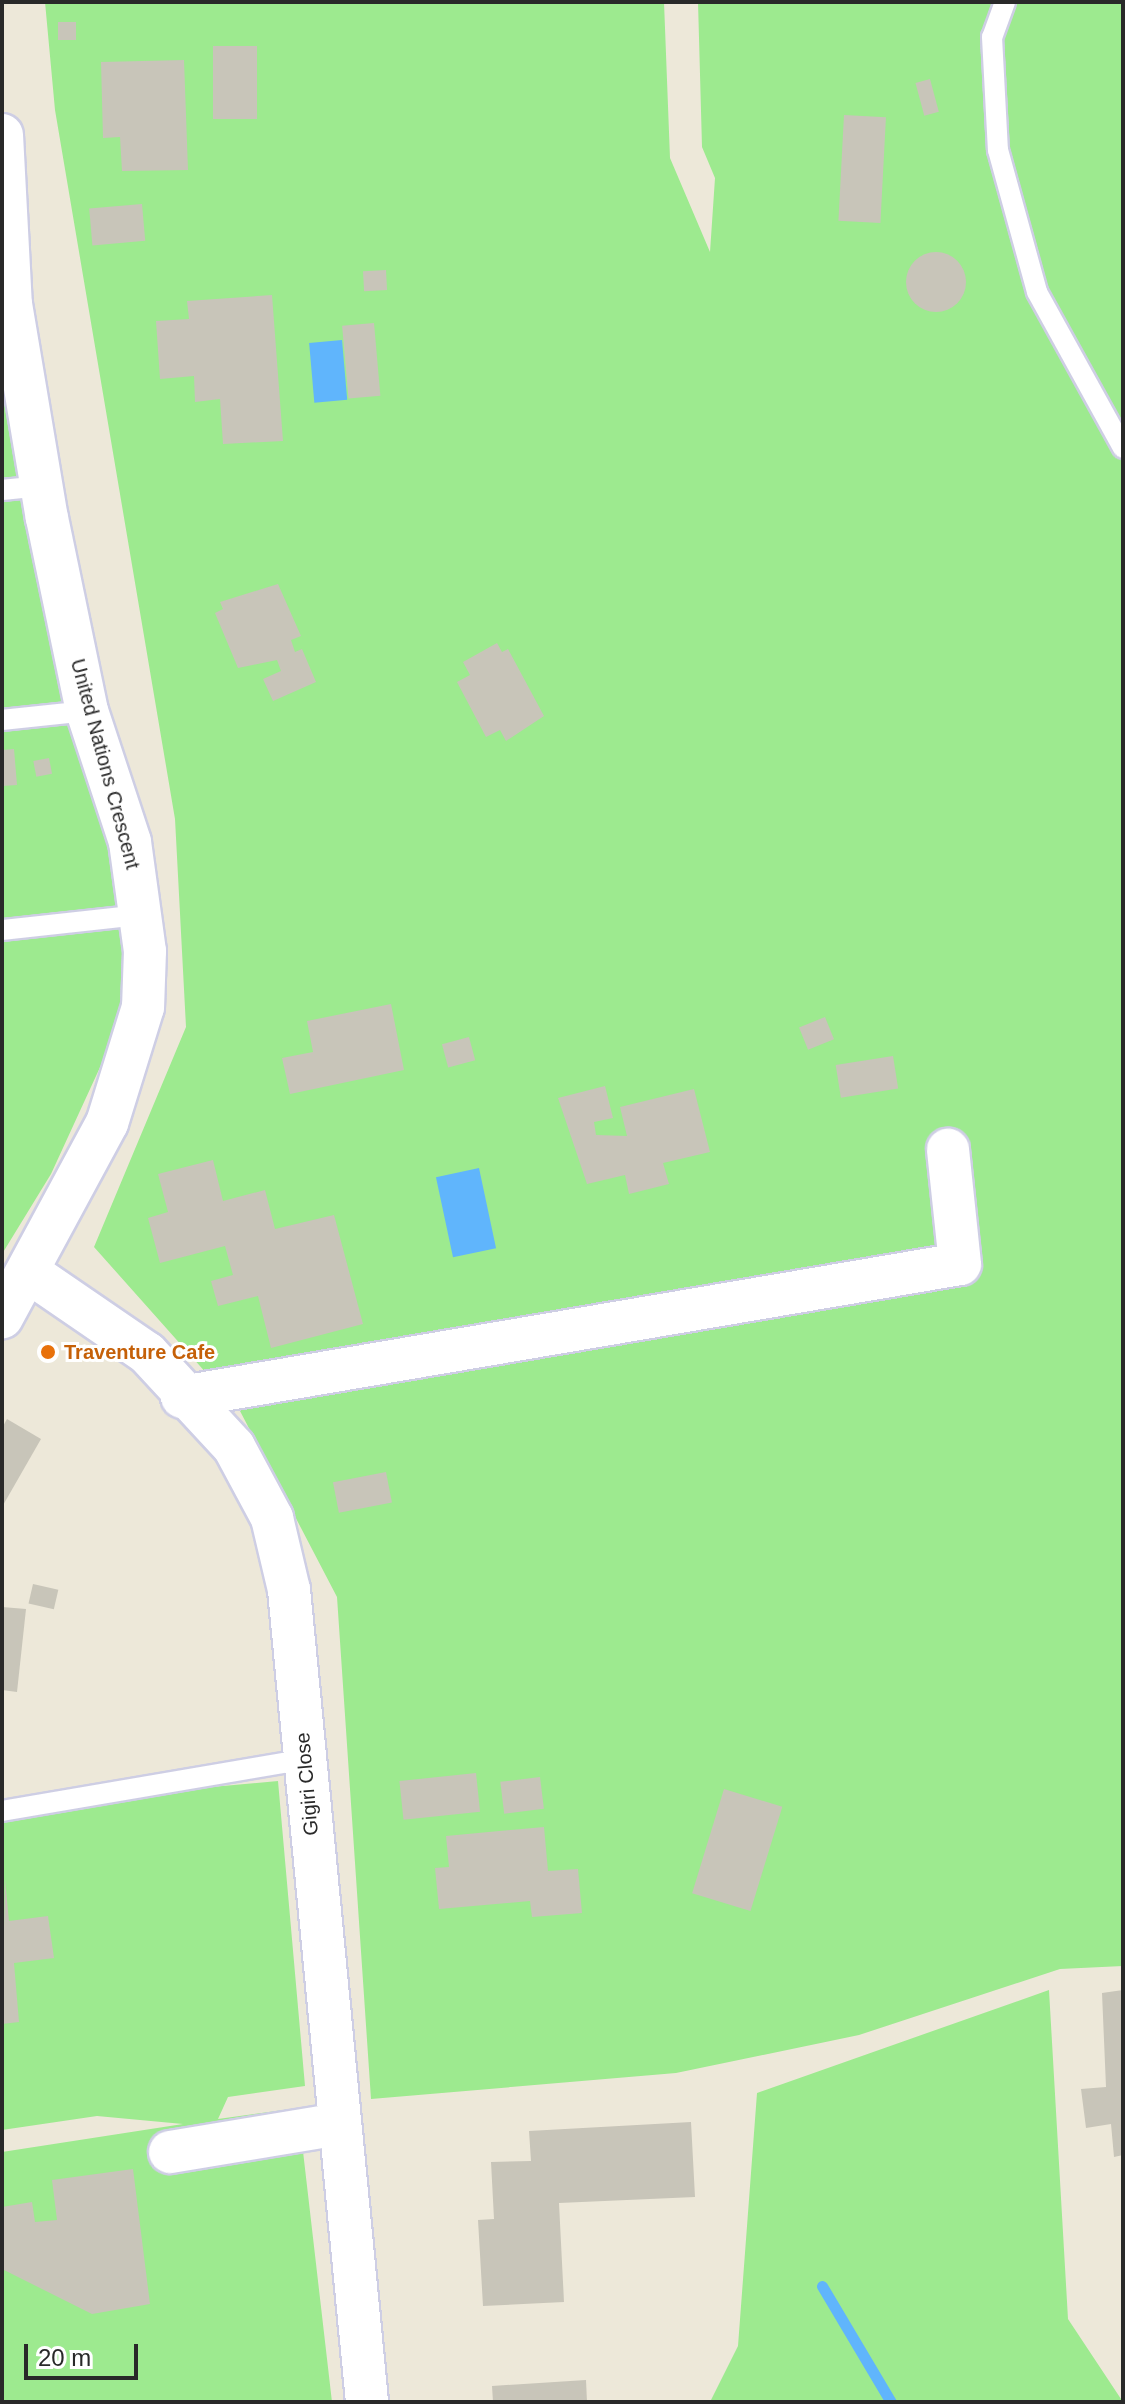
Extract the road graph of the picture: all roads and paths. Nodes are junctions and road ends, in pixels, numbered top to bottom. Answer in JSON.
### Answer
{"nodes":[{"id":1,"x":1005,"y":2,"type":"edge"},
{"id":2,"x":2,"y":135,"type":"edge"},
{"id":3,"x":1123,"y":448,"type":"edge"},
{"id":4,"x":22,"y":488,"type":"edge"},
{"id":5,"x":87,"y":711,"type":"junction"},
{"id":6,"x":2,"y":720,"type":"edge"},
{"id":7,"x":140,"y":915,"type":"junction"},
{"id":8,"x":2,"y":930,"type":"edge"},
{"id":9,"x":948,"y":1150,"type":"dead end"},
{"id":10,"x":30,"y":1273,"type":"junction"},
{"id":11,"x":2,"y":1317,"type":"edge"},
{"id":12,"x":182,"y":1397,"type":"junction"},
{"id":13,"x":305,"y":1759,"type":"junction"},
{"id":14,"x":2,"y":1811,"type":"edge"},
{"id":15,"x":340,"y":2124,"type":"junction"},
{"id":16,"x":170,"y":2152,"type":"dead end"},
{"id":17,"x":367,"y":2402,"type":"edge"}],
"edges":[{"from":1,"to":3,"type":"lane"},
{"from":2,"to":4,"type":"street","name":"United Nations Crescent"},
{"from":4,"to":5,"type":"street","name":"United Nations Crescent"},
{"from":5,"to":6,"type":"lane"},
{"from":5,"to":7,"type":"street","name":"United Nations Crescent"},
{"from":7,"to":8,"type":"lane"},
{"from":7,"to":10,"type":"street","name":"United Nations Crescent"},
{"from":9,"to":12,"type":"street"},
{"from":10,"to":11,"type":"street","name":"United Nations Crescent"},
{"from":10,"to":12,"type":"street","name":"Gigiri Close"},
{"from":12,"to":13,"type":"street","name":"Gigiri Close"},
{"from":13,"to":14,"type":"lane"},
{"from":13,"to":15,"type":"street","name":"Gigiri Close"},
{"from":15,"to":16,"type":"street"},
{"from":15,"to":17,"type":"street","name":"Gigiri Close"}]}
